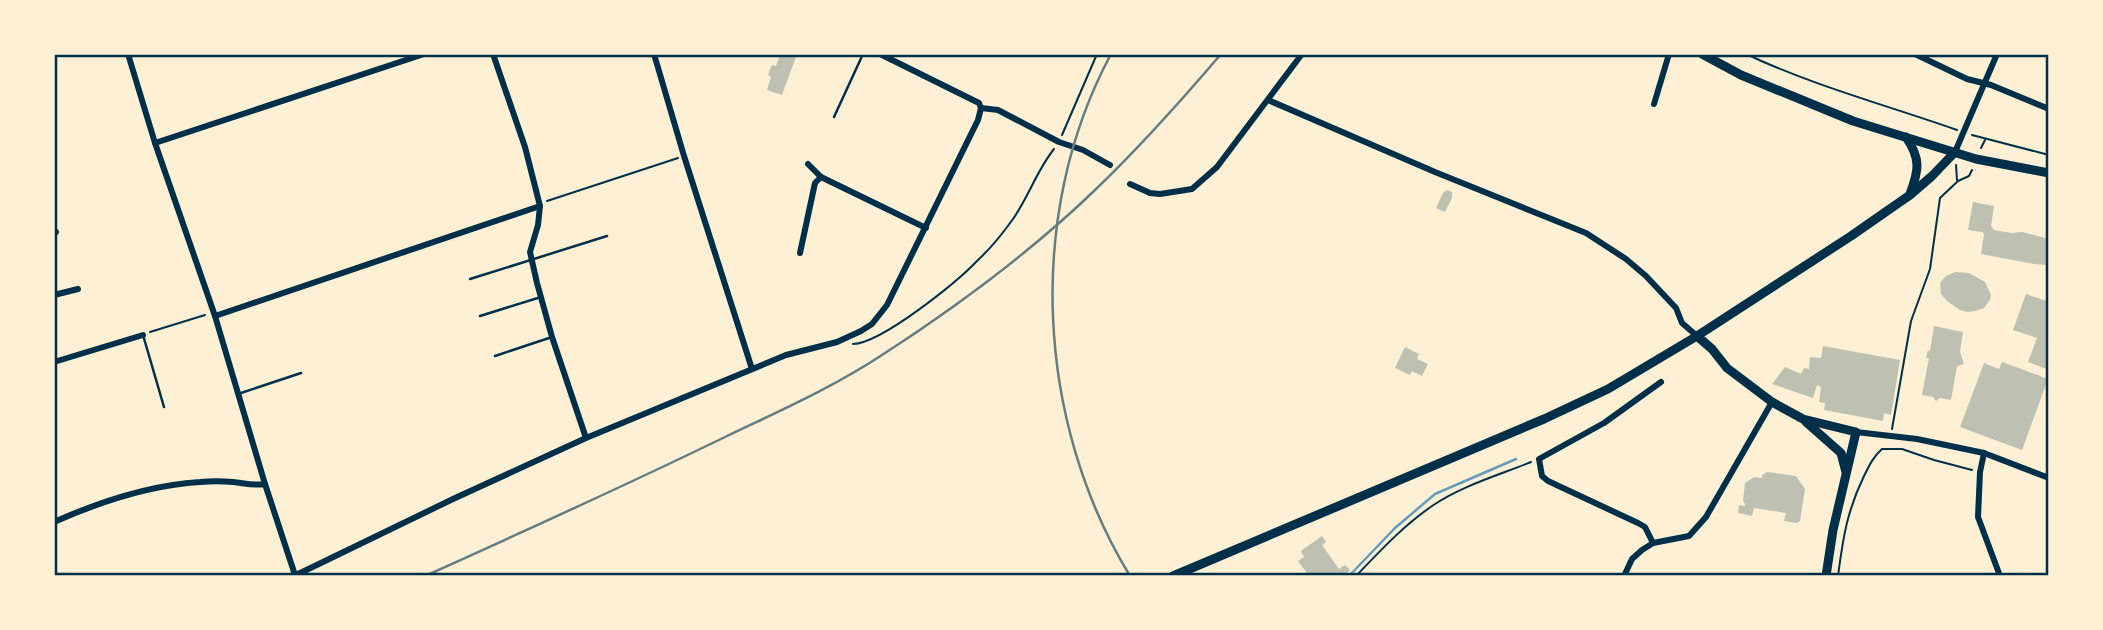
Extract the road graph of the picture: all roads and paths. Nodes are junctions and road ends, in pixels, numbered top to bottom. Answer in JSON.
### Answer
{"nodes":[{"id":1,"x":128,"y":54,"type":"edge"},
{"id":2,"x":424,"y":54,"type":"edge"},
{"id":3,"x":493,"y":54,"type":"edge"},
{"id":4,"x":654,"y":54,"type":"edge"},
{"id":5,"x":863,"y":54,"type":"edge"},
{"id":6,"x":880,"y":54,"type":"edge"},
{"id":7,"x":1097,"y":54,"type":"edge"},
{"id":8,"x":1302,"y":54,"type":"edge"},
{"id":9,"x":1669,"y":54,"type":"edge"},
{"id":10,"x":1702,"y":54,"type":"edge"},
{"id":11,"x":1746,"y":54,"type":"edge"},
{"id":12,"x":1915,"y":54,"type":"edge"},
{"id":13,"x":1997,"y":54,"type":"edge"},
{"id":14,"x":1984,"y":83,"type":"junction"},
{"id":15,"x":1268,"y":100,"type":"junction"},
{"id":16,"x":1654,"y":104,"type":"dead end"},
{"id":17,"x":981,"y":108,"type":"junction"},
{"id":18,"x":2049,"y":109,"type":"edge"},
{"id":19,"x":834,"y":117,"type":"dead end"},
{"id":20,"x":1964,"y":133,"type":"junction"},
{"id":21,"x":1906,"y":137,"type":"junction"},
{"id":22,"x":1059,"y":142,"type":"junction"},
{"id":23,"x":155,"y":143,"type":"junction"},
{"id":24,"x":1955,"y":152,"type":"junction"},
{"id":25,"x":2049,"y":155,"type":"edge"},
{"id":26,"x":684,"y":156,"type":"junction"},
{"id":27,"x":1976,"y":159,"type":"junction"},
{"id":28,"x":808,"y":164,"type":"dead end"},
{"id":29,"x":1110,"y":164,"type":"dead end"},
{"id":30,"x":2049,"y":173,"type":"edge"},
{"id":31,"x":821,"y":177,"type":"junction"},
{"id":32,"x":1958,"y":181,"type":"junction"},
{"id":33,"x":1130,"y":184,"type":"dead end"},
{"id":34,"x":1910,"y":195,"type":"junction"},
{"id":35,"x":540,"y":206,"type":"junction"},
{"id":36,"x":926,"y":228,"type":"junction"},
{"id":37,"x":607,"y":236,"type":"dead end"},
{"id":38,"x":800,"y":253,"type":"dead end"},
{"id":39,"x":531,"y":258,"type":"junction"},
{"id":40,"x":470,"y":279,"type":"dead end"},
{"id":41,"x":78,"y":289,"type":"dead end"},
{"id":42,"x":54,"y":295,"type":"edge"},
{"id":43,"x":541,"y":297,"type":"junction"},
{"id":44,"x":215,"y":316,"type":"junction"},
{"id":45,"x":480,"y":316,"type":"dead end"},
{"id":46,"x":143,"y":335,"type":"junction"},
{"id":47,"x":1697,"y":336,"type":"junction"},
{"id":48,"x":552,"y":337,"type":"junction"},
{"id":49,"x":848,"y":338,"type":"junction"},
{"id":50,"x":495,"y":356,"type":"dead end"},
{"id":51,"x":54,"y":362,"type":"edge"},
{"id":52,"x":752,"y":369,"type":"junction"},
{"id":53,"x":302,"y":373,"type":"dead end"},
{"id":54,"x":1661,"y":382,"type":"dead end"},
{"id":55,"x":238,"y":394,"type":"junction"},
{"id":56,"x":1772,"y":402,"type":"junction"},
{"id":57,"x":164,"y":407,"type":"dead end"},
{"id":58,"x":1803,"y":419,"type":"junction"},
{"id":59,"x":1856,"y":432,"type":"junction"},
{"id":60,"x":1891,"y":436,"type":"junction"},
{"id":61,"x":586,"y":438,"type":"junction"},
{"id":62,"x":1984,"y":453,"type":"junction"},
{"id":63,"x":1539,"y":459,"type":"junction"},
{"id":64,"x":1980,"y":472,"type":"junction"},
{"id":65,"x":1847,"y":474,"type":"junction"},
{"id":66,"x":2049,"y":478,"type":"edge"},
{"id":67,"x":265,"y":484,"type":"junction"},
{"id":68,"x":54,"y":522,"type":"edge"},
{"id":69,"x":1653,"y":543,"type":"junction"},
{"id":70,"x":295,"y":575,"type":"edge"},
{"id":71,"x":1173,"y":576,"type":"edge"},
{"id":72,"x":1356,"y":576,"type":"edge"},
{"id":73,"x":1624,"y":576,"type":"edge"},
{"id":74,"x":1826,"y":576,"type":"edge"},
{"id":75,"x":1838,"y":576,"type":"edge"},
{"id":76,"x":2000,"y":576,"type":"edge"}],
"edges":[{"from":1,"to":23,"type":"street"},
{"from":2,"to":23,"type":"street"},
{"from":3,"to":35,"type":"street"},
{"from":4,"to":26,"type":"street"},
{"from":5,"to":19,"type":"lane"},
{"from":6,"to":17,"type":"street"},
{"from":7,"to":22,"type":"path"},
{"from":8,"to":15,"type":"street"},
{"from":9,"to":16,"type":"street"},
{"from":10,"to":21,"type":"main road"},
{"from":11,"to":20,"type":"path"},
{"from":12,"to":14,"type":"street"},
{"from":13,"to":14,"type":"street"},
{"from":14,"to":18,"type":"street"},
{"from":14,"to":20,"type":"street"},
{"from":15,"to":33,"type":"street"},
{"from":15,"to":47,"type":"street"},
{"from":17,"to":22,"type":"street"},
{"from":17,"to":36,"type":"street"},
{"from":20,"to":24,"type":"street"},
{"from":20,"to":25,"type":"path"},
{"from":21,"to":24,"type":"main road"},
{"from":21,"to":34,"type":"main road"},
{"from":22,"to":29,"type":"street"},
{"from":22,"to":49,"type":"path"},
{"from":23,"to":44,"type":"street"},
{"from":24,"to":27,"type":"main road"},
{"from":24,"to":32,"type":"path"},
{"from":24,"to":34,"type":"main road"},
{"from":26,"to":35,"type":"path"},
{"from":26,"to":52,"type":"street"},
{"from":27,"to":30,"type":"main road"},
{"from":27,"to":32,"type":"path"},
{"from":28,"to":31,"type":"street"},
{"from":31,"to":36,"type":"street"},
{"from":31,"to":38,"type":"street"},
{"from":32,"to":60,"type":"path"},
{"from":34,"to":47,"type":"main road"},
{"from":35,"to":39,"type":"street"},
{"from":35,"to":44,"type":"street"},
{"from":36,"to":49,"type":"street"},
{"from":37,"to":39,"type":"lane"},
{"from":39,"to":40,"type":"lane"},
{"from":39,"to":43,"type":"street"},
{"from":41,"to":42,"type":"street"},
{"from":43,"to":45,"type":"lane"},
{"from":43,"to":48,"type":"street"},
{"from":44,"to":46,"type":"path"},
{"from":44,"to":55,"type":"street"},
{"from":46,"to":51,"type":"street"},
{"from":46,"to":57,"type":"lane"},
{"from":47,"to":56,"type":"main road"},
{"from":47,"to":71,"type":"main road"},
{"from":48,"to":50,"type":"lane"},
{"from":48,"to":61,"type":"street"},
{"from":49,"to":52,"type":"street"},
{"from":52,"to":61,"type":"street"},
{"from":53,"to":55,"type":"lane"},
{"from":54,"to":63,"type":"street"},
{"from":55,"to":67,"type":"street"},
{"from":56,"to":58,"type":"main road"},
{"from":56,"to":69,"type":"street"},
{"from":58,"to":59,"type":"main road"},
{"from":58,"to":65,"type":"main road"},
{"from":59,"to":60,"type":"street"},
{"from":59,"to":65,"type":"main road"},
{"from":60,"to":62,"type":"street"},
{"from":61,"to":70,"type":"street"},
{"from":62,"to":64,"type":"street"},
{"from":62,"to":66,"type":"street"},
{"from":63,"to":69,"type":"street"},
{"from":63,"to":72,"type":"path"},
{"from":64,"to":75,"type":"path"},
{"from":64,"to":76,"type":"street"},
{"from":65,"to":74,"type":"main road"},
{"from":67,"to":68,"type":"street"},
{"from":67,"to":70,"type":"street"},
{"from":69,"to":73,"type":"street"}]}
